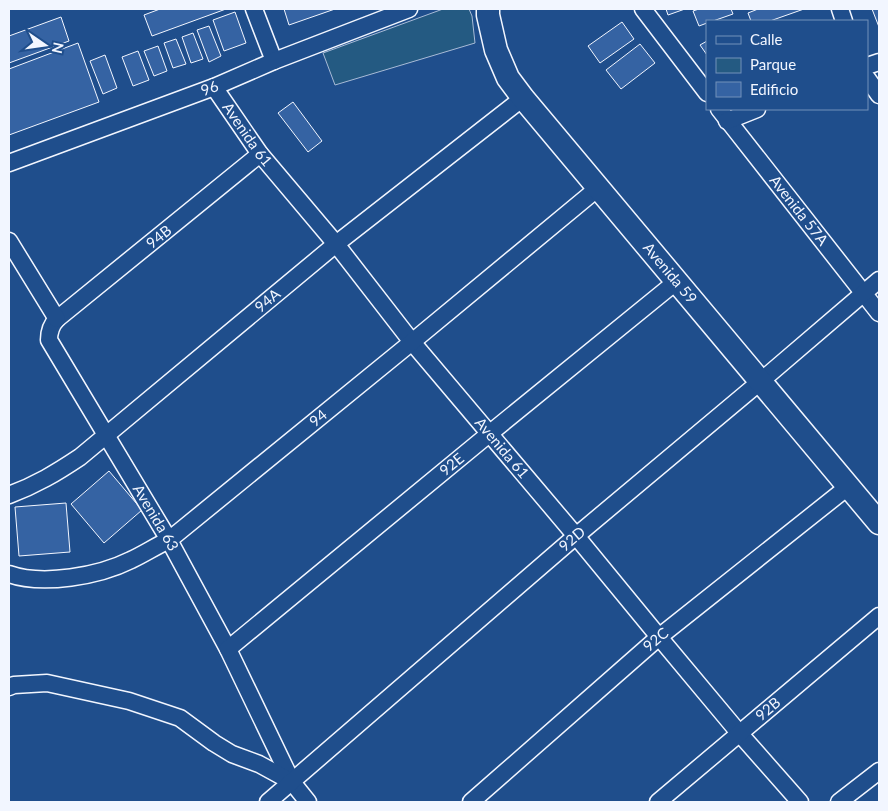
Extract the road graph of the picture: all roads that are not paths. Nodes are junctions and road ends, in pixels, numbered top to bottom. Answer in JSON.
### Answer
{"nodes":[{"id":1,"x":254,"y":9,"type":"edge"},
{"id":2,"x":409,"y":9,"type":"edge"},
{"id":3,"x":488,"y":9,"type":"edge"},
{"id":4,"x":644,"y":9,"type":"edge"},
{"id":5,"x":274,"y":61,"type":"junction"},
{"id":6,"x":868,"y":79,"type":"edge"},
{"id":7,"x":214,"y":87,"type":"junction"},
{"id":8,"x":706,"y":92,"type":"edge"},
{"id":9,"x":879,"y":95,"type":"edge"},
{"id":10,"x":523,"y":98,"type":"junction"},
{"id":11,"x":752,"y":110,"type":"edge"},
{"id":12,"x":723,"y":115,"type":"edge"},
{"id":13,"x":260,"y":154,"type":"junction"},
{"id":14,"x":9,"y":163,"type":"edge"},
{"id":15,"x":598,"y":188,"type":"junction"},
{"id":16,"x":9,"y":241,"type":"edge"},
{"id":17,"x":336,"y":244,"type":"junction"},
{"id":18,"x":879,"y":280,"type":"edge"},
{"id":19,"x":677,"y":281,"type":"junction"},
{"id":20,"x":863,"y":293,"type":"junction"},
{"id":21,"x":879,"y":313,"type":"edge"},
{"id":22,"x":57,"y":319,"type":"junction"},
{"id":23,"x":412,"y":342,"type":"junction"},
{"id":24,"x":761,"y":381,"type":"junction"},
{"id":25,"x":489,"y":434,"type":"junction"},
{"id":26,"x":106,"y":435,"type":"junction"},
{"id":27,"x":849,"y":486,"type":"junction"},
{"id":28,"x":9,"y":495,"type":"edge"},
{"id":29,"x":879,"y":523,"type":"edge"},
{"id":30,"x":576,"y":536,"type":"junction"},
{"id":31,"x":168,"y":540,"type":"junction"},
{"id":32,"x":9,"y":574,"type":"edge"},
{"id":33,"x":879,"y":616,"type":"edge"},
{"id":34,"x":659,"y":638,"type":"junction"},
{"id":35,"x":228,"y":649,"type":"junction"},
{"id":36,"x":9,"y":687,"type":"edge"},
{"id":37,"x":740,"y":734,"type":"junction"},
{"id":38,"x":879,"y":771,"type":"edge"},
{"id":39,"x":292,"y":782,"type":"junction"},
{"id":40,"x":268,"y":802,"type":"edge"},
{"id":41,"x":308,"y":802,"type":"edge"},
{"id":42,"x":471,"y":802,"type":"edge"},
{"id":43,"x":658,"y":802,"type":"edge"},
{"id":44,"x":800,"y":802,"type":"edge"},
{"id":45,"x":839,"y":802,"type":"edge"}],
"edges":[{"from":1,"to":5,"type":"street"},
{"from":2,"to":5,"type":"street","name":"96"},
{"from":3,"to":10,"type":"street","name":"Avenida 59"},
{"from":4,"to":8,"type":"street"},
{"from":5,"to":7,"type":"street","name":"96"},
{"from":6,"to":9,"type":"street"},
{"from":7,"to":13,"type":"street","name":"Avenida 61"},
{"from":7,"to":14,"type":"street","name":"96"},
{"from":10,"to":15,"type":"street","name":"Avenida 59"},
{"from":10,"to":17,"type":"street","name":"94A"},
{"from":11,"to":12,"type":"street"},
{"from":12,"to":20,"type":"street","name":"Avenida 57A"},
{"from":13,"to":17,"type":"street","name":"Avenida 61"},
{"from":13,"to":22,"type":"street","name":"94B"},
{"from":15,"to":19,"type":"street","name":"Avenida 59"},
{"from":15,"to":23,"type":"street","name":"94"},
{"from":16,"to":22,"type":"street"},
{"from":17,"to":23,"type":"street","name":"Avenida 61"},
{"from":17,"to":26,"type":"street","name":"94A"},
{"from":18,"to":20,"type":"street","name":"92D"},
{"from":19,"to":24,"type":"street","name":"Avenida 59"},
{"from":19,"to":25,"type":"street","name":"92E"},
{"from":20,"to":21,"type":"street","name":"Avenida 57A"},
{"from":20,"to":24,"type":"street","name":"92D"},
{"from":22,"to":26,"type":"street","name":"Avenida 63"},
{"from":23,"to":25,"type":"street","name":"Avenida 61"},
{"from":23,"to":31,"type":"street","name":"94"},
{"from":24,"to":27,"type":"street","name":"Avenida 59"},
{"from":24,"to":30,"type":"street","name":"92D"},
{"from":25,"to":30,"type":"street","name":"Avenida 61"},
{"from":25,"to":35,"type":"street","name":"92E"},
{"from":26,"to":28,"type":"street","name":"94A"},
{"from":26,"to":31,"type":"street","name":"Avenida 63"},
{"from":27,"to":29,"type":"street","name":"Avenida 59"},
{"from":27,"to":34,"type":"street","name":"92C"},
{"from":30,"to":34,"type":"street","name":"Avenida 61"},
{"from":30,"to":39,"type":"street","name":"92D"},
{"from":31,"to":32,"type":"street","name":"94"},
{"from":31,"to":35,"type":"street","name":"Avenida 63"},
{"from":33,"to":37,"type":"street","name":"92B"},
{"from":34,"to":37,"type":"street","name":"Avenida 61"},
{"from":34,"to":42,"type":"street","name":"92C"},
{"from":35,"to":39,"type":"street","name":"Avenida 63"},
{"from":36,"to":39,"type":"street"},
{"from":37,"to":43,"type":"street","name":"92B"},
{"from":37,"to":44,"type":"street","name":"Avenida 61"},
{"from":38,"to":45,"type":"street"},
{"from":39,"to":40,"type":"street","name":"92D"},
{"from":39,"to":41,"type":"street","name":"Avenida 63"}]}
